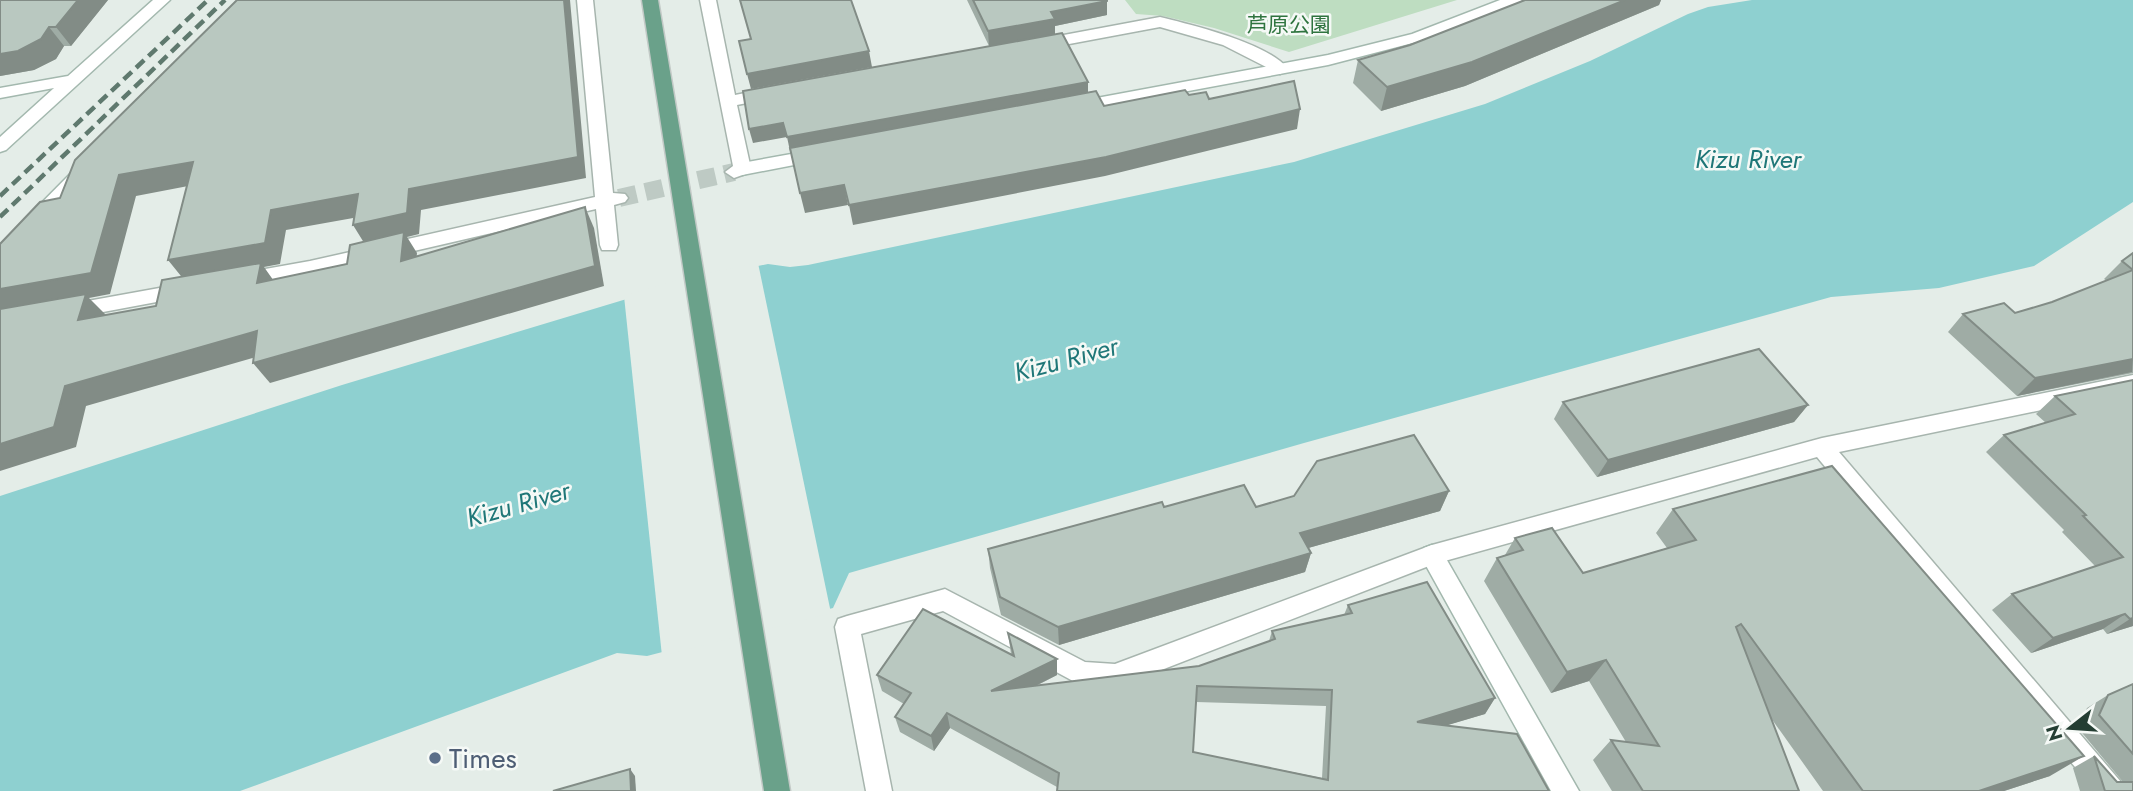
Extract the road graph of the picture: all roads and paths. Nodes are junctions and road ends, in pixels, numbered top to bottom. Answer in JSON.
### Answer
{"nodes":[{"id":1,"x":162,"y":0,"type":"edge"},
{"id":2,"x":585,"y":0,"type":"edge"},
{"id":3,"x":650,"y":0,"type":"edge"},
{"id":4,"x":708,"y":0,"type":"edge"},
{"id":5,"x":1514,"y":0,"type":"edge"},
{"id":6,"x":1019,"y":48,"type":"edge"},
{"id":7,"x":1280,"y":69,"type":"junction"},
{"id":8,"x":72,"y":80,"type":"junction"},
{"id":9,"x":782,"y":92,"type":"edge"},
{"id":10,"x":0,"y":93,"type":"edge"},
{"id":11,"x":729,"y":101,"type":"junction"},
{"id":12,"x":1065,"y":109,"type":"edge"},
{"id":13,"x":0,"y":146,"type":"edge"},
{"id":14,"x":836,"y":152,"type":"edge"},
{"id":15,"x":96,"y":159,"type":"edge"},
{"id":16,"x":612,"y":200,"type":"junction"},
{"id":17,"x":609,"y":245,"type":"dead end"},
{"id":18,"x":0,"y":256,"type":"edge"},
{"id":19,"x":229,"y":282,"type":"edge"},
{"id":20,"x":202,"y":287,"type":"edge"},
{"id":21,"x":54,"y":314,"type":"edge"},
{"id":22,"x":2133,"y":383,"type":"edge"},
{"id":23,"x":1822,"y":447,"type":"junction"},
{"id":24,"x":1432,"y":555,"type":"junction"},
{"id":25,"x":777,"y":791,"type":"edge"},
{"id":26,"x":879,"y":791,"type":"edge"},
{"id":27,"x":1566,"y":791,"type":"edge"},
{"id":28,"x":2112,"y":791,"type":"edge"}],
"edges":[{"from":1,"to":8,"type":"street"},
{"from":2,"to":16,"type":"street"},
{"from":3,"to":25,"type":"main road"},
{"from":4,"to":11,"type":"street"},
{"from":5,"to":7,"type":"street"},
{"from":6,"to":7,"type":"street"},
{"from":7,"to":12,"type":"street"},
{"from":8,"to":10,"type":"street"},
{"from":8,"to":13,"type":"street"},
{"from":9,"to":11,"type":"street"},
{"from":11,"to":14,"type":"street"},
{"from":15,"to":18,"type":"street"},
{"from":16,"to":17,"type":"street"},
{"from":16,"to":19,"type":"street"},
{"from":20,"to":21,"type":"street"},
{"from":22,"to":23,"type":"street"},
{"from":23,"to":24,"type":"street"},
{"from":23,"to":28,"type":"street"},
{"from":24,"to":26,"type":"street"},
{"from":24,"to":27,"type":"street"}]}
